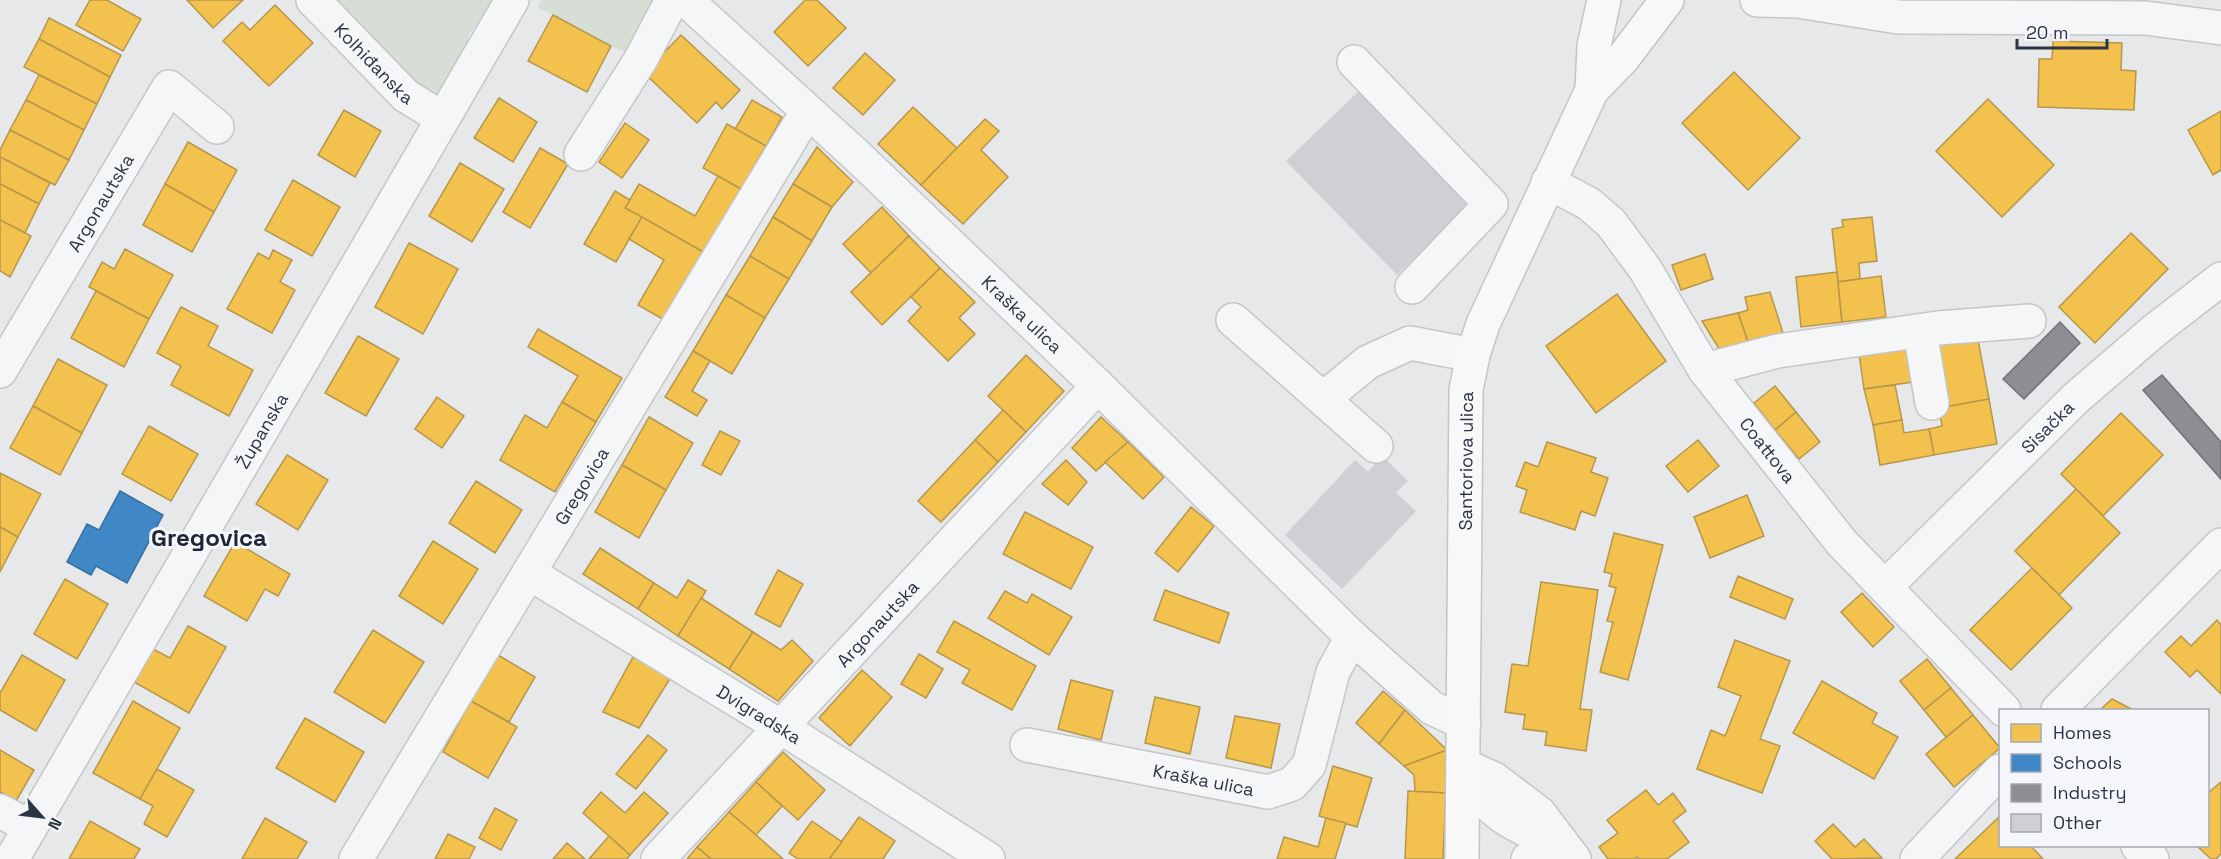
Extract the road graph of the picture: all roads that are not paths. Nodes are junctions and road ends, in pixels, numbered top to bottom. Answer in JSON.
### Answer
{"nodes":[{"id":1,"x":313,"y":0,"type":"edge"},
{"id":2,"x":512,"y":0,"type":"edge"},
{"id":3,"x":672,"y":0,"type":"edge"},
{"id":4,"x":686,"y":0,"type":"edge"},
{"id":5,"x":1604,"y":0,"type":"edge"},
{"id":6,"x":1667,"y":0,"type":"edge"},
{"id":7,"x":1757,"y":0,"type":"edge"},
{"id":8,"x":1797,"y":1,"type":"edge"},
{"id":9,"x":1965,"y":9,"type":"edge"},
{"id":10,"x":2133,"y":9,"type":"edge"},
{"id":11,"x":2221,"y":28,"type":"edge"},
{"id":12,"x":1354,"y":62,"type":"dead end"},
{"id":13,"x":1592,"y":90,"type":"junction"},
{"id":14,"x":807,"y":112,"type":"junction"},
{"id":15,"x":442,"y":118,"type":"junction"},
{"id":16,"x":217,"y":127,"type":"dead end"},
{"id":17,"x":581,"y":154,"type":"dead end"},
{"id":18,"x":1548,"y":182,"type":"junction"},
{"id":19,"x":1491,"y":204,"type":"junction"},
{"id":20,"x":1524,"y":234,"type":"junction"},
{"id":21,"x":2221,"y":279,"type":"edge"},
{"id":22,"x":1412,"y":287,"type":"dead end"},
{"id":23,"x":1233,"y":320,"type":"dead end"},
{"id":24,"x":2029,"y":321,"type":"dead end"},
{"id":25,"x":1920,"y":331,"type":"junction"},
{"id":26,"x":1473,"y":355,"type":"junction"},
{"id":27,"x":1704,"y":370,"type":"junction"},
{"id":28,"x":0,"y":371,"type":"edge"},
{"id":29,"x":1098,"y":386,"type":"junction"},
{"id":30,"x":1323,"y":399,"type":"junction"},
{"id":31,"x":1932,"y":403,"type":"dead end"},
{"id":32,"x":1376,"y":446,"type":"dead end"},
{"id":33,"x":2221,"y":545,"type":"edge"},
{"id":34,"x":529,"y":573,"type":"junction"},
{"id":35,"x":1885,"y":588,"type":"junction"},
{"id":36,"x":1352,"y":637,"type":"junction"},
{"id":37,"x":2002,"y":709,"type":"edge"},
{"id":38,"x":2060,"y":709,"type":"edge"},
{"id":39,"x":1464,"y":723,"type":"junction"},
{"id":40,"x":781,"y":727,"type":"junction"},
{"id":41,"x":1027,"y":745,"type":"dead end"},
{"id":42,"x":1464,"y":772,"type":"junction"},
{"id":43,"x":1999,"y":773,"type":"edge"},
{"id":44,"x":0,"y":811,"type":"edge"},
{"id":45,"x":30,"y":827,"type":"junction"},
{"id":46,"x":2139,"y":847,"type":"edge"},
{"id":47,"x":1564,"y":854,"type":"edge"},
{"id":48,"x":12,"y":859,"type":"edge"},
{"id":49,"x":356,"y":859,"type":"edge"},
{"id":50,"x":658,"y":859,"type":"edge"},
{"id":51,"x":988,"y":859,"type":"edge"},
{"id":52,"x":1462,"y":859,"type":"edge"},
{"id":53,"x":1528,"y":859,"type":"edge"},
{"id":54,"x":1917,"y":859,"type":"edge"},
{"id":55,"x":2151,"y":859,"type":"edge"}],
"edges":[{"from":1,"to":15,"type":"street","name":"Kolhiđanska"},
{"from":2,"to":15,"type":"street","name":"Županska"},
{"from":3,"to":17,"type":"street"},
{"from":4,"to":14,"type":"street","name":"Kraška ulica"},
{"from":5,"to":13,"type":"main road","name":"Santoriova ulica"},
{"from":6,"to":13,"type":"main road","name":"Santoriova ulica"},
{"from":7,"to":8,"type":"street"},
{"from":8,"to":9,"type":"street"},
{"from":9,"to":10,"type":"street"},
{"from":10,"to":11,"type":"street"},
{"from":12,"to":19,"type":"street"},
{"from":13,"to":18,"type":"main road","name":"Santoriova ulica"},
{"from":14,"to":29,"type":"street","name":"Kraška ulica"},
{"from":14,"to":34,"type":"street","name":"Gregovica"},
{"from":15,"to":45,"type":"street","name":"Županska"},
{"from":16,"to":28,"type":"street","name":"Argonautska"},
{"from":18,"to":20,"type":"main road","name":"Santoriova ulica"},
{"from":18,"to":27,"type":"street","name":"Coattova"},
{"from":19,"to":20,"type":"street"},
{"from":19,"to":22,"type":"street"},
{"from":20,"to":26,"type":"main road","name":"Santoriova ulica"},
{"from":21,"to":35,"type":"street","name":"Sisačka"},
{"from":23,"to":30,"type":"street"},
{"from":24,"to":25,"type":"street"},
{"from":25,"to":27,"type":"street"},
{"from":25,"to":31,"type":"street"},
{"from":26,"to":30,"type":"street"},
{"from":26,"to":39,"type":"main road","name":"Santoriova ulica"},
{"from":27,"to":35,"type":"street","name":"Coattova"},
{"from":29,"to":36,"type":"street","name":"Kraška ulica"},
{"from":29,"to":40,"type":"street","name":"Argonautska"},
{"from":30,"to":32,"type":"street"},
{"from":33,"to":38,"type":"street"},
{"from":34,"to":40,"type":"street","name":"Dvigradska"},
{"from":34,"to":49,"type":"street","name":"Gregovica"},
{"from":35,"to":37,"type":"street","name":"Coattova"},
{"from":36,"to":39,"type":"street","name":"Kraška ulica"},
{"from":36,"to":41,"type":"street","name":"Kraška ulica"},
{"from":39,"to":42,"type":"main road","name":"Santoriova ulica"},
{"from":40,"to":50,"type":"street","name":"Argonautska"},
{"from":40,"to":51,"type":"street","name":"Dvigradska"},
{"from":42,"to":47,"type":"street"},
{"from":42,"to":52,"type":"main road","name":"Santoriova ulica"},
{"from":43,"to":54,"type":"street"},
{"from":44,"to":45,"type":"street"},
{"from":45,"to":48,"type":"street","name":"Županska"},
{"from":46,"to":55,"type":"street"},
{"from":47,"to":53,"type":"street"}]}
